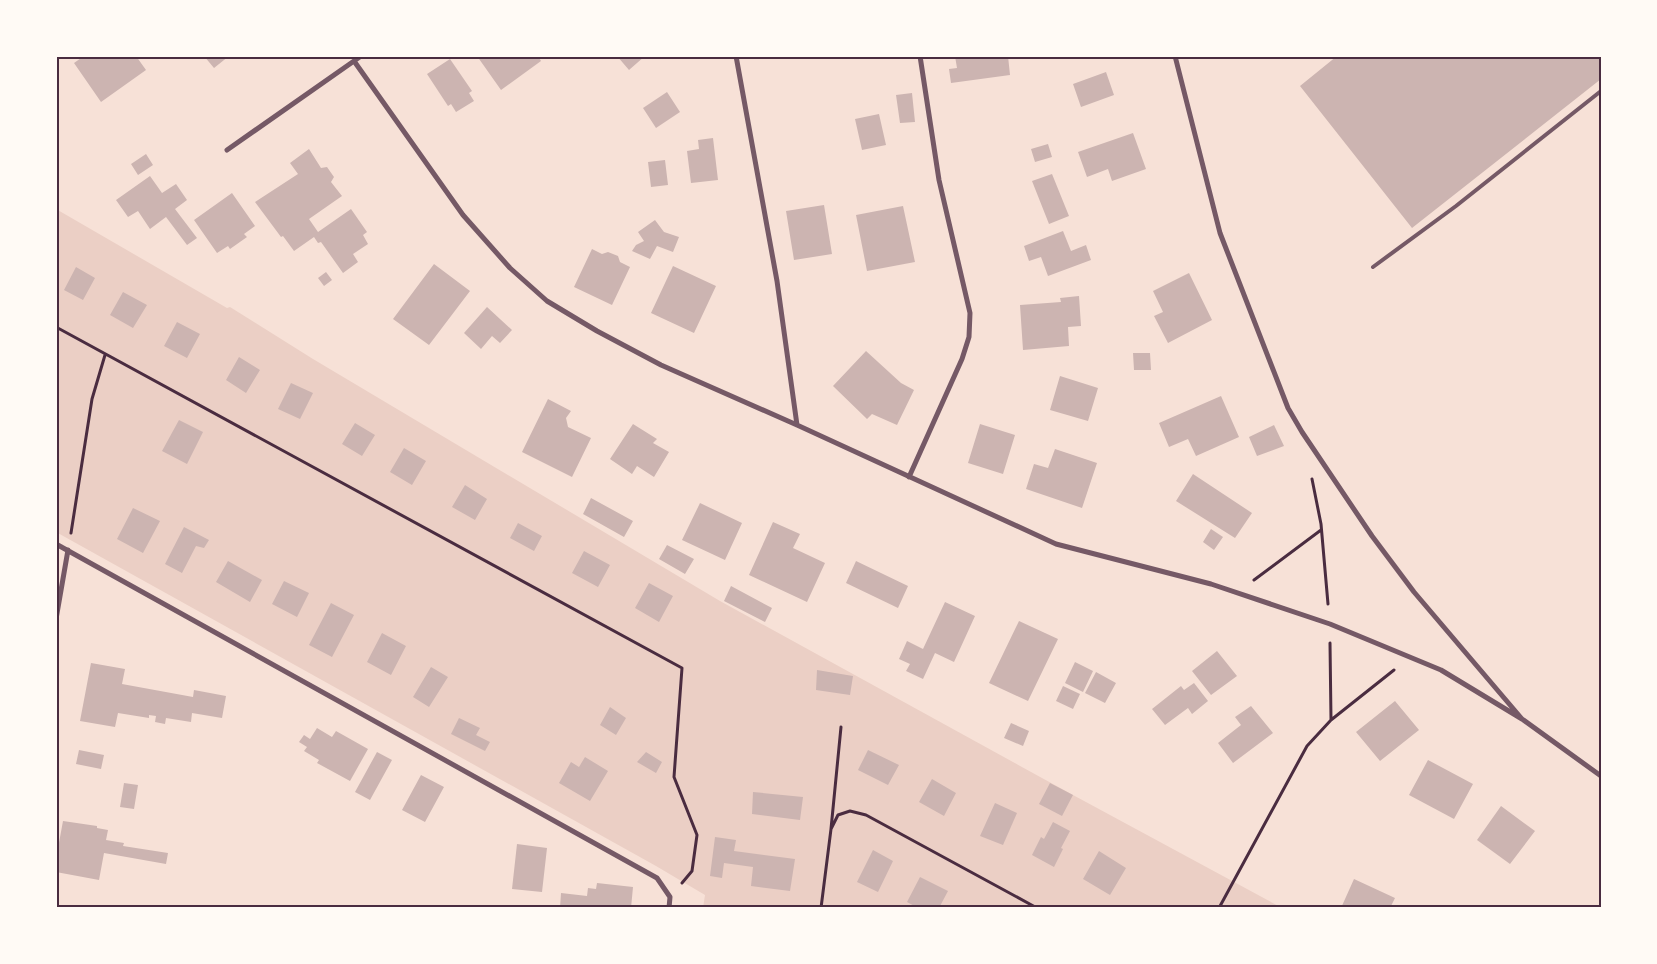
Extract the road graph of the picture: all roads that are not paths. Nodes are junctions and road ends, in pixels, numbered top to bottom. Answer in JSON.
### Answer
{"nodes":[{"id":1,"x":361,"y":56,"type":"edge"},
{"id":2,"x":736,"y":56,"type":"edge"},
{"id":3,"x":920,"y":56,"type":"edge"},
{"id":4,"x":1175,"y":56,"type":"edge"},
{"id":5,"x":354,"y":62,"type":"junction"},
{"id":6,"x":1601,"y":92,"type":"edge"},
{"id":7,"x":227,"y":150,"type":"dead end"},
{"id":8,"x":1374,"y":267,"type":"dead end"},
{"id":9,"x":797,"y":425,"type":"junction"},
{"id":10,"x":909,"y":477,"type":"junction"},
{"id":11,"x":56,"y":544,"type":"edge"},
{"id":12,"x":68,"y":550,"type":"junction"},
{"id":13,"x":56,"y":619,"type":"edge"},
{"id":14,"x":1522,"y":719,"type":"junction"},
{"id":15,"x":1601,"y":776,"type":"edge"},
{"id":16,"x":669,"y":908,"type":"edge"}],
"edges":[{"from":1,"to":5,"type":"street"},
{"from":2,"to":9,"type":"street"},
{"from":3,"to":10,"type":"street"},
{"from":4,"to":14,"type":"street"},
{"from":5,"to":7,"type":"street"},
{"from":5,"to":9,"type":"street"},
{"from":6,"to":8,"type":"lane"},
{"from":9,"to":10,"type":"street"},
{"from":10,"to":14,"type":"street"},
{"from":11,"to":12,"type":"street"},
{"from":12,"to":13,"type":"street"},
{"from":12,"to":16,"type":"street"},
{"from":14,"to":15,"type":"street"}]}
